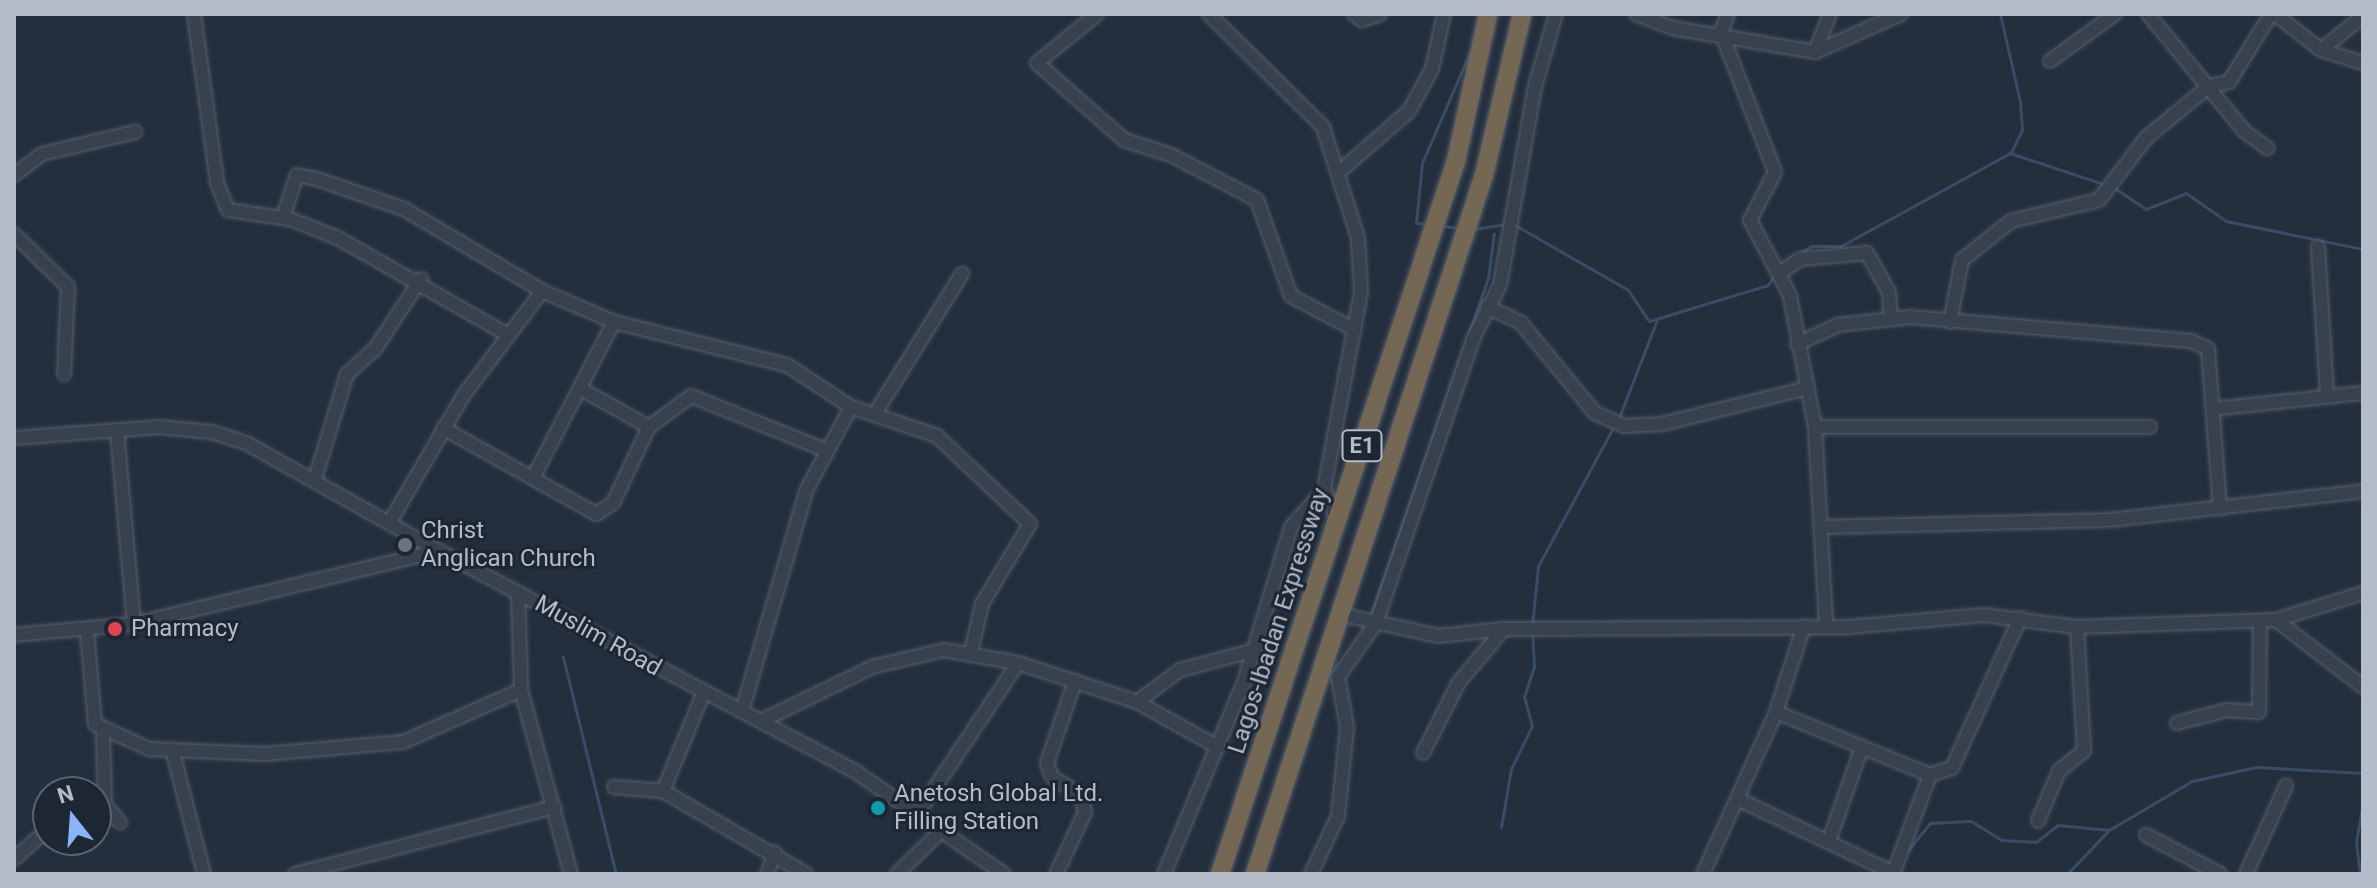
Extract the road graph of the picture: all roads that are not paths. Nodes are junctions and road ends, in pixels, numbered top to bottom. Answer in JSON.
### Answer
{"nodes":[{"id":1,"x":194,"y":14,"type":"edge"},
{"id":2,"x":1097,"y":14,"type":"edge"},
{"id":3,"x":1209,"y":14,"type":"edge"},
{"id":4,"x":1354,"y":14,"type":"edge"},
{"id":5,"x":1380,"y":14,"type":"edge"},
{"id":6,"x":1444,"y":14,"type":"edge"},
{"id":7,"x":1488,"y":14,"type":"edge"},
{"id":8,"x":1522,"y":14,"type":"edge"},
{"id":9,"x":1556,"y":14,"type":"edge"},
{"id":10,"x":1636,"y":14,"type":"edge"},
{"id":11,"x":1728,"y":14,"type":"edge"},
{"id":12,"x":1830,"y":14,"type":"edge"},
{"id":13,"x":1901,"y":14,"type":"edge"},
{"id":14,"x":2115,"y":14,"type":"edge"},
{"id":15,"x":2148,"y":14,"type":"edge"},
{"id":16,"x":2273,"y":14,"type":"edge"},
{"id":17,"x":2363,"y":16,"type":"edge"},
{"id":18,"x":1721,"y":32,"type":"junction"},
{"id":19,"x":2321,"y":50,"type":"junction"},
{"id":20,"x":1815,"y":52,"type":"junction"},
{"id":21,"x":2050,"y":61,"type":"dead end"},
{"id":22,"x":2363,"y":63,"type":"edge"},
{"id":23,"x":2209,"y":86,"type":"junction"},
{"id":24,"x":135,"y":132,"type":"dead end"},
{"id":25,"x":2267,"y":148,"type":"dead end"},
{"id":26,"x":1339,"y":172,"type":"junction"},
{"id":27,"x":14,"y":175,"type":"edge"},
{"id":28,"x":283,"y":217,"type":"junction"},
{"id":29,"x":14,"y":234,"type":"edge"},
{"id":30,"x":2318,"y":247,"type":"dead end"},
{"id":31,"x":962,"y":274,"type":"dead end"},
{"id":32,"x":1778,"y":274,"type":"junction"},
{"id":33,"x":421,"y":279,"type":"junction"},
{"id":34,"x":542,"y":291,"type":"junction"},
{"id":35,"x":1487,"y":307,"type":"junction"},
{"id":36,"x":1891,"y":319,"type":"junction"},
{"id":37,"x":614,"y":322,"type":"junction"},
{"id":38,"x":1950,"y":322,"type":"junction"},
{"id":39,"x":1355,"y":330,"type":"junction"},
{"id":40,"x":508,"y":335,"type":"junction"},
{"id":41,"x":1797,"y":344,"type":"junction"},
{"id":42,"x":64,"y":374,"type":"dead end"},
{"id":43,"x":1807,"y":388,"type":"junction"},
{"id":44,"x":581,"y":389,"type":"junction"},
{"id":45,"x":2363,"y":393,"type":"edge"},
{"id":46,"x":2327,"y":396,"type":"junction"},
{"id":47,"x":851,"y":407,"type":"junction"},
{"id":48,"x":2213,"y":409,"type":"junction"},
{"id":49,"x":876,"y":412,"type":"junction"},
{"id":50,"x":649,"y":427,"type":"junction"},
{"id":51,"x":1815,"y":427,"type":"junction"},
{"id":52,"x":2150,"y":427,"type":"dead end"},
{"id":53,"x":443,"y":428,"type":"junction"},
{"id":54,"x":117,"y":430,"type":"junction"},
{"id":55,"x":14,"y":438,"type":"edge"},
{"id":56,"x":823,"y":449,"type":"junction"},
{"id":57,"x":533,"y":478,"type":"junction"},
{"id":58,"x":315,"y":479,"type":"junction"},
{"id":59,"x":1324,"y":490,"type":"junction"},
{"id":60,"x":2363,"y":491,"type":"edge"},
{"id":61,"x":2220,"y":509,"type":"junction"},
{"id":62,"x":1338,"y":520,"type":"junction"},
{"id":63,"x":390,"y":522,"type":"junction"},
{"id":64,"x":1822,"y":527,"type":"junction"},
{"id":65,"x":439,"y":551,"type":"junction"},
{"id":66,"x":518,"y":592,"type":"junction"},
{"id":67,"x":2363,"y":593,"type":"edge"},
{"id":68,"x":1339,"y":614,"type":"junction"},
{"id":69,"x":2020,"y":618,"type":"junction"},
{"id":70,"x":2276,"y":620,"type":"junction"},
{"id":71,"x":2260,"y":622,"type":"junction"},
{"id":72,"x":1376,"y":623,"type":"junction"},
{"id":73,"x":134,"y":624,"type":"junction"},
{"id":74,"x":1804,"y":626,"type":"junction"},
{"id":75,"x":1826,"y":626,"type":"junction"},
{"id":76,"x":2077,"y":627,"type":"junction"},
{"id":77,"x":1504,"y":629,"type":"junction"},
{"id":78,"x":87,"y":632,"type":"junction"},
{"id":79,"x":14,"y":635,"type":"edge"},
{"id":80,"x":1255,"y":650,"type":"junction"},
{"id":81,"x":971,"y":653,"type":"junction"},
{"id":82,"x":1018,"y":663,"type":"junction"},
{"id":83,"x":1075,"y":681,"type":"junction"},
{"id":84,"x":2363,"y":687,"type":"edge"},
{"id":85,"x":521,"y":690,"type":"junction"},
{"id":86,"x":704,"y":692,"type":"junction"},
{"id":87,"x":1137,"y":702,"type":"junction"},
{"id":88,"x":742,"y":711,"type":"junction"},
{"id":89,"x":1776,"y":712,"type":"junction"},
{"id":90,"x":761,"y":721,"type":"junction"},
{"id":91,"x":2177,"y":723,"type":"dead end"},
{"id":92,"x":103,"y":733,"type":"junction"},
{"id":93,"x":1218,"y":747,"type":"junction"},
{"id":94,"x":1862,"y":747,"type":"junction"},
{"id":95,"x":172,"y":749,"type":"junction"},
{"id":96,"x":1423,"y":753,"type":"dead end"},
{"id":97,"x":1930,"y":775,"type":"junction"},
{"id":98,"x":101,"y":776,"type":"edge"},
{"id":99,"x":2286,"y":786,"type":"dead end"},
{"id":100,"x":614,"y":787,"type":"dead end"},
{"id":101,"x":663,"y":791,"type":"junction"},
{"id":102,"x":1740,"y":800,"type":"junction"},
{"id":103,"x":555,"y":807,"type":"junction"},
{"id":104,"x":920,"y":810,"type":"junction"},
{"id":105,"x":112,"y":816,"type":"edge"},
{"id":106,"x":2038,"y":821,"type":"dead end"},
{"id":107,"x":120,"y":822,"type":"dead end"},
{"id":108,"x":945,"y":827,"type":"junction"},
{"id":109,"x":2146,"y":835,"type":"dead end"},
{"id":110,"x":1829,"y":841,"type":"junction"},
{"id":111,"x":32,"y":843,"type":"edge"},
{"id":112,"x":775,"y":852,"type":"junction"},
{"id":113,"x":14,"y":859,"type":"edge"},
{"id":114,"x":332,"y":871,"type":"edge"},
{"id":115,"x":204,"y":874,"type":"edge"},
{"id":116,"x":295,"y":874,"type":"edge"},
{"id":117,"x":571,"y":874,"type":"edge"},
{"id":118,"x":767,"y":874,"type":"edge"},
{"id":119,"x":806,"y":874,"type":"edge"},
{"id":120,"x":897,"y":874,"type":"edge"},
{"id":121,"x":1004,"y":874,"type":"edge"},
{"id":122,"x":1056,"y":874,"type":"edge"},
{"id":123,"x":1164,"y":874,"type":"edge"},
{"id":124,"x":1220,"y":874,"type":"edge"},
{"id":125,"x":1255,"y":874,"type":"edge"},
{"id":126,"x":1311,"y":874,"type":"edge"},
{"id":127,"x":1703,"y":874,"type":"edge"},
{"id":128,"x":1893,"y":874,"type":"edge"},
{"id":129,"x":2220,"y":874,"type":"edge"},
{"id":130,"x":2246,"y":874,"type":"edge"}],
"edges":[{"from":1,"to":28,"type":"street"},
{"from":2,"to":39,"type":"street"},
{"from":3,"to":26,"type":"street"},
{"from":4,"to":5,"type":"street"},
{"from":6,"to":26,"type":"street"},
{"from":7,"to":62,"type":"highway","name":"Lagos-Ibadan Expressway","number":"E1"},
{"from":8,"to":68,"type":"highway","number":"E1"},
{"from":9,"to":35,"type":"street"},
{"from":10,"to":18,"type":"street"},
{"from":11,"to":18,"type":"street"},
{"from":12,"to":20,"type":"street"},
{"from":13,"to":20,"type":"street"},
{"from":14,"to":21,"type":"street"},
{"from":15,"to":23,"type":"street"},
{"from":16,"to":19,"type":"street"},
{"from":16,"to":23,"type":"street"},
{"from":17,"to":19,"type":"street"},
{"from":18,"to":20,"type":"street"},
{"from":18,"to":32,"type":"street"},
{"from":19,"to":22,"type":"street"},
{"from":23,"to":25,"type":"street"},
{"from":23,"to":38,"type":"street"},
{"from":24,"to":27,"type":"street"},
{"from":26,"to":39,"type":"street"},
{"from":28,"to":33,"type":"street"},
{"from":28,"to":34,"type":"street"},
{"from":29,"to":42,"type":"street"},
{"from":30,"to":46,"type":"street"},
{"from":31,"to":49,"type":"street"},
{"from":32,"to":36,"type":"street"},
{"from":32,"to":41,"type":"street"},
{"from":33,"to":40,"type":"street"},
{"from":33,"to":58,"type":"street"},
{"from":34,"to":37,"type":"street"},
{"from":34,"to":40,"type":"street"},
{"from":35,"to":43,"type":"street"},
{"from":35,"to":72,"type":"street"},
{"from":36,"to":38,"type":"street"},
{"from":36,"to":41,"type":"street"},
{"from":37,"to":44,"type":"street"},
{"from":37,"to":47,"type":"street"},
{"from":38,"to":48,"type":"street"},
{"from":39,"to":59,"type":"street"},
{"from":40,"to":53,"type":"street"},
{"from":41,"to":43,"type":"street"},
{"from":43,"to":51,"type":"street"},
{"from":44,"to":50,"type":"street"},
{"from":44,"to":57,"type":"street"},
{"from":45,"to":46,"type":"street"},
{"from":46,"to":48,"type":"street"},
{"from":47,"to":49,"type":"street"},
{"from":47,"to":56,"type":"street"},
{"from":48,"to":61,"type":"street"},
{"from":49,"to":81,"type":"street"},
{"from":50,"to":56,"type":"street"},
{"from":50,"to":57,"type":"street"},
{"from":51,"to":52,"type":"street"},
{"from":51,"to":64,"type":"street"},
{"from":53,"to":57,"type":"street"},
{"from":53,"to":63,"type":"street"},
{"from":54,"to":55,"type":"street","name":"Muslim Road"},
{"from":54,"to":58,"type":"street","name":"Muslim Road"},
{"from":54,"to":73,"type":"street"},
{"from":56,"to":88,"type":"street"},
{"from":58,"to":63,"type":"street","name":"Muslim Road"},
{"from":59,"to":62,"type":"street"},
{"from":59,"to":80,"type":"street"},
{"from":60,"to":61,"type":"street"},
{"from":61,"to":64,"type":"street"},
{"from":62,"to":124,"type":"highway","name":"Lagos-Ibadan Expressway","number":"E1"},
{"from":63,"to":65,"type":"street","name":"Muslim Road"},
{"from":64,"to":75,"type":"street"},
{"from":65,"to":66,"type":"street","name":"Muslim Road"},
{"from":65,"to":73,"type":"street"},
{"from":66,"to":85,"type":"street"},
{"from":66,"to":86,"type":"street","name":"Muslim Road"},
{"from":67,"to":70,"type":"street"},
{"from":68,"to":72,"type":"street"},
{"from":68,"to":125,"type":"highway","number":"E1"},
{"from":69,"to":75,"type":"street"},
{"from":69,"to":76,"type":"street"},
{"from":69,"to":97,"type":"street"},
{"from":70,"to":71,"type":"street"},
{"from":70,"to":84,"type":"street"},
{"from":71,"to":76,"type":"street"},
{"from":71,"to":91,"type":"street"},
{"from":72,"to":77,"type":"street"},
{"from":72,"to":126,"type":"street"},
{"from":73,"to":78,"type":"street"},
{"from":74,"to":75,"type":"street"},
{"from":74,"to":77,"type":"street"},
{"from":74,"to":89,"type":"street"},
{"from":76,"to":106,"type":"street"},
{"from":77,"to":96,"type":"street"},
{"from":78,"to":79,"type":"street"},
{"from":78,"to":92,"type":"street"},
{"from":80,"to":87,"type":"street"},
{"from":80,"to":93,"type":"street"},
{"from":81,"to":82,"type":"street"},
{"from":81,"to":90,"type":"street"},
{"from":82,"to":83,"type":"street"},
{"from":82,"to":104,"type":"street"},
{"from":83,"to":87,"type":"street"},
{"from":83,"to":122,"type":"street"},
{"from":85,"to":95,"type":"street"},
{"from":85,"to":103,"type":"street"},
{"from":86,"to":88,"type":"street","name":"Muslim Road"},
{"from":86,"to":101,"type":"street"},
{"from":87,"to":93,"type":"street"},
{"from":88,"to":90,"type":"street","name":"Muslim Road"},
{"from":89,"to":94,"type":"street"},
{"from":89,"to":102,"type":"street"},
{"from":90,"to":104,"type":"street","name":"Muslim Road"},
{"from":92,"to":95,"type":"street"},
{"from":92,"to":98,"type":"street"},
{"from":93,"to":123,"type":"street"},
{"from":94,"to":97,"type":"street"},
{"from":94,"to":110,"type":"street"},
{"from":95,"to":115,"type":"street"},
{"from":97,"to":128,"type":"street"},
{"from":99,"to":130,"type":"street"},
{"from":100,"to":101,"type":"street"},
{"from":101,"to":112,"type":"street"},
{"from":102,"to":110,"type":"street"},
{"from":102,"to":127,"type":"street"},
{"from":103,"to":114,"type":"street"},
{"from":103,"to":117,"type":"street"},
{"from":104,"to":108,"type":"street","name":"Muslim Road"},
{"from":105,"to":107,"type":"street"},
{"from":108,"to":120,"type":"street"},
{"from":108,"to":121,"type":"street","name":"Muslim Road"},
{"from":109,"to":129,"type":"street"},
{"from":110,"to":128,"type":"street"},
{"from":111,"to":113,"type":"street"},
{"from":112,"to":118,"type":"street"},
{"from":112,"to":119,"type":"street"},
{"from":114,"to":116,"type":"street"}]}
